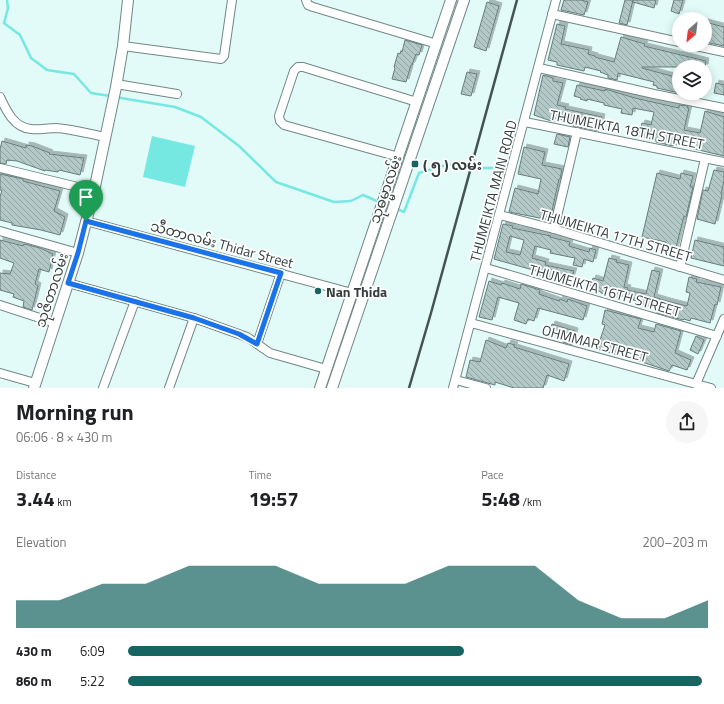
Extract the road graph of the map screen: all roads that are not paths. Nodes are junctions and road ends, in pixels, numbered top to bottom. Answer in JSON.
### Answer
{"nodes":[{"id":1,"x":128,"y":0,"type":"edge"},
{"id":2,"x":232,"y":0,"type":"edge"},
{"id":3,"x":451,"y":0,"type":"edge"},
{"id":4,"x":464,"y":0,"type":"edge"},
{"id":5,"x":556,"y":0,"type":"edge"},
{"id":6,"x":307,"y":2,"type":"edge"},
{"id":7,"x":552,"y":14,"type":"junction"},
{"id":8,"x":672,"y":40,"type":"edge"},
{"id":9,"x":437,"y":44,"type":"junction"},
{"id":10,"x":123,"y":46,"type":"junction"},
{"id":11,"x":712,"y":49,"type":"edge"},
{"id":12,"x":724,"y":52,"type":"edge"},
{"id":13,"x":539,"y":68,"type":"junction"},
{"id":14,"x":116,"y":86,"type":"junction"},
{"id":15,"x":177,"y":94,"type":"dead end"},
{"id":16,"x":0,"y":97,"type":"edge"},
{"id":17,"x":417,"y":102,"type":"junction"},
{"id":18,"x":724,"y":108,"type":"edge"},
{"id":19,"x":525,"y":122,"type":"junction"},
{"id":20,"x":577,"y":132,"type":"junction"},
{"id":21,"x":105,"y":137,"type":"junction"},
{"id":22,"x":399,"y":157,"type":"junction"},
{"id":23,"x":705,"y":159,"type":"junction"},
{"id":24,"x":724,"y":162,"type":"edge"},
{"id":25,"x":0,"y":168,"type":"edge"},
{"id":26,"x":94,"y":191,"type":"junction"},
{"id":27,"x":500,"y":215,"type":"junction"},
{"id":28,"x":86,"y":221,"type":"junction"},
{"id":29,"x":554,"y":229,"type":"junction"},
{"id":30,"x":0,"y":231,"type":"edge"},
{"id":31,"x":78,"y":253,"type":"junction"},
{"id":32,"x":680,"y":267,"type":"junction"},
{"id":33,"x":486,"y":268,"type":"junction"},
{"id":34,"x":281,"y":273,"type":"junction"},
{"id":35,"x":724,"y":280,"type":"edge"},
{"id":36,"x":68,"y":283,"type":"junction"},
{"id":37,"x":351,"y":292,"type":"junction"},
{"id":38,"x":363,"y":296,"type":"junction"},
{"id":39,"x":135,"y":301,"type":"junction"},
{"id":40,"x":0,"y":305,"type":"edge"},
{"id":41,"x":194,"y":318,"type":"junction"},
{"id":42,"x":724,"y":320,"type":"edge"},
{"id":43,"x":55,"y":323,"type":"junction"},
{"id":44,"x":471,"y":323,"type":"junction"},
{"id":45,"x":717,"y":336,"type":"junction"},
{"id":46,"x":257,"y":344,"type":"junction"},
{"id":47,"x":326,"y":369,"type":"junction"},
{"id":48,"x":0,"y":373,"type":"edge"},
{"id":49,"x":454,"y":384,"type":"edge"},
{"id":50,"x":696,"y":384,"type":"junction"},
{"id":51,"x":34,"y":386,"type":"edge"},
{"id":52,"x":103,"y":388,"type":"edge"},
{"id":53,"x":169,"y":388,"type":"edge"},
{"id":54,"x":320,"y":388,"type":"edge"},
{"id":55,"x":332,"y":388,"type":"edge"},
{"id":56,"x":486,"y":388,"type":"edge"},
{"id":57,"x":711,"y":388,"type":"edge"}],
"edges":[{"from":1,"to":10,"type":"main road"},
{"from":2,"to":10,"type":"street"},
{"from":3,"to":9,"type":"main road","name":"သုဓမ္မာလမ်း"},
{"from":4,"to":38,"type":"main road","name":"သုဓမ္မာလမ်း"},
{"from":5,"to":7,"type":"street","name":"THUMEIKTA MAIN ROAD"},
{"from":6,"to":9,"type":"street"},
{"from":7,"to":8,"type":"street"},
{"from":7,"to":13,"type":"street","name":"THUMEIKTA MAIN ROAD"},
{"from":9,"to":17,"type":"main road","name":"သုဓမ္မာလမ်း"},
{"from":10,"to":14,"type":"main road"},
{"from":11,"to":12,"type":"street"},
{"from":13,"to":18,"type":"street"},
{"from":13,"to":19,"type":"street","name":"THUMEIKTA MAIN ROAD"},
{"from":14,"to":15,"type":"street"},
{"from":14,"to":21,"type":"main road","name":"သုဇိတာလမ်း"},
{"from":16,"to":21,"type":"street"},
{"from":17,"to":22,"type":"main road","name":"သုဓမ္မာလမ်း"},
{"from":17,"to":22,"type":"street"},
{"from":19,"to":20,"type":"street","name":"THUMEIKTA 18TH STREET"},
{"from":19,"to":27,"type":"street","name":"THUMEIKTA MAIN ROAD"},
{"from":20,"to":23,"type":"street","name":"THUMEIKTA 18TH STREET"},
{"from":20,"to":29,"type":"street"},
{"from":21,"to":26,"type":"main road","name":"သုဇိတာလမ်း"},
{"from":22,"to":37,"type":"main road","name":"သုဓမ္မာလမ်း"},
{"from":23,"to":24,"type":"street","name":"THUMEIKTA 18TH STREET"},
{"from":23,"to":32,"type":"street"},
{"from":25,"to":26,"type":"street"},
{"from":26,"to":28,"type":"main road","name":"သုဇိတာလမ်း"},
{"from":27,"to":29,"type":"street","name":"THUMEIKTA 17TH STREET"},
{"from":27,"to":33,"type":"street","name":"THUMEIKTA MAIN ROAD"},
{"from":28,"to":31,"type":"main road","name":"သုဇိတာလမ်း"},
{"from":28,"to":34,"type":"street","name":"သီတာလမ်း Thidar Street"},
{"from":29,"to":32,"type":"street","name":"THUMEIKTA 17TH STREET"},
{"from":30,"to":31,"type":"street"},
{"from":31,"to":36,"type":"main road","name":"သုဇိတာလမ်း"},
{"from":32,"to":35,"type":"street","name":"THUMEIKTA 17TH STREET"},
{"from":33,"to":44,"type":"street","name":"THUMEIKTA MAIN ROAD"},
{"from":33,"to":45,"type":"street","name":"THUMEIKTA 16TH STREET"},
{"from":34,"to":37,"type":"street","name":"သီတာလမ်း Thidar Street"},
{"from":34,"to":46,"type":"street"},
{"from":36,"to":39,"type":"street"},
{"from":36,"to":43,"type":"main road","name":"သုဇိတာလမ်း"},
{"from":37,"to":38,"type":"street","name":"သီတာလမ်း Thidar Street"},
{"from":37,"to":47,"type":"main road","name":"သုဓမ္မာလမ်း"},
{"from":38,"to":55,"type":"main road","name":"သုဓမ္မာလမ်း"},
{"from":39,"to":41,"type":"street"},
{"from":39,"to":52,"type":"street"},
{"from":40,"to":43,"type":"street"},
{"from":41,"to":46,"type":"street"},
{"from":41,"to":53,"type":"street"},
{"from":42,"to":45,"type":"street"},
{"from":43,"to":51,"type":"main road","name":"သုဇိတာလမ်း"},
{"from":44,"to":49,"type":"street","name":"THUMEIKTA MAIN ROAD"},
{"from":44,"to":50,"type":"street","name":"OHMMAR STREET"},
{"from":45,"to":50,"type":"street"},
{"from":46,"to":47,"type":"street"},
{"from":47,"to":54,"type":"main road","name":"သုဓမ္မာလမ်း"},
{"from":48,"to":51,"type":"street"},
{"from":49,"to":56,"type":"street"},
{"from":50,"to":57,"type":"street","name":"OHMMAR STREET"}]}
